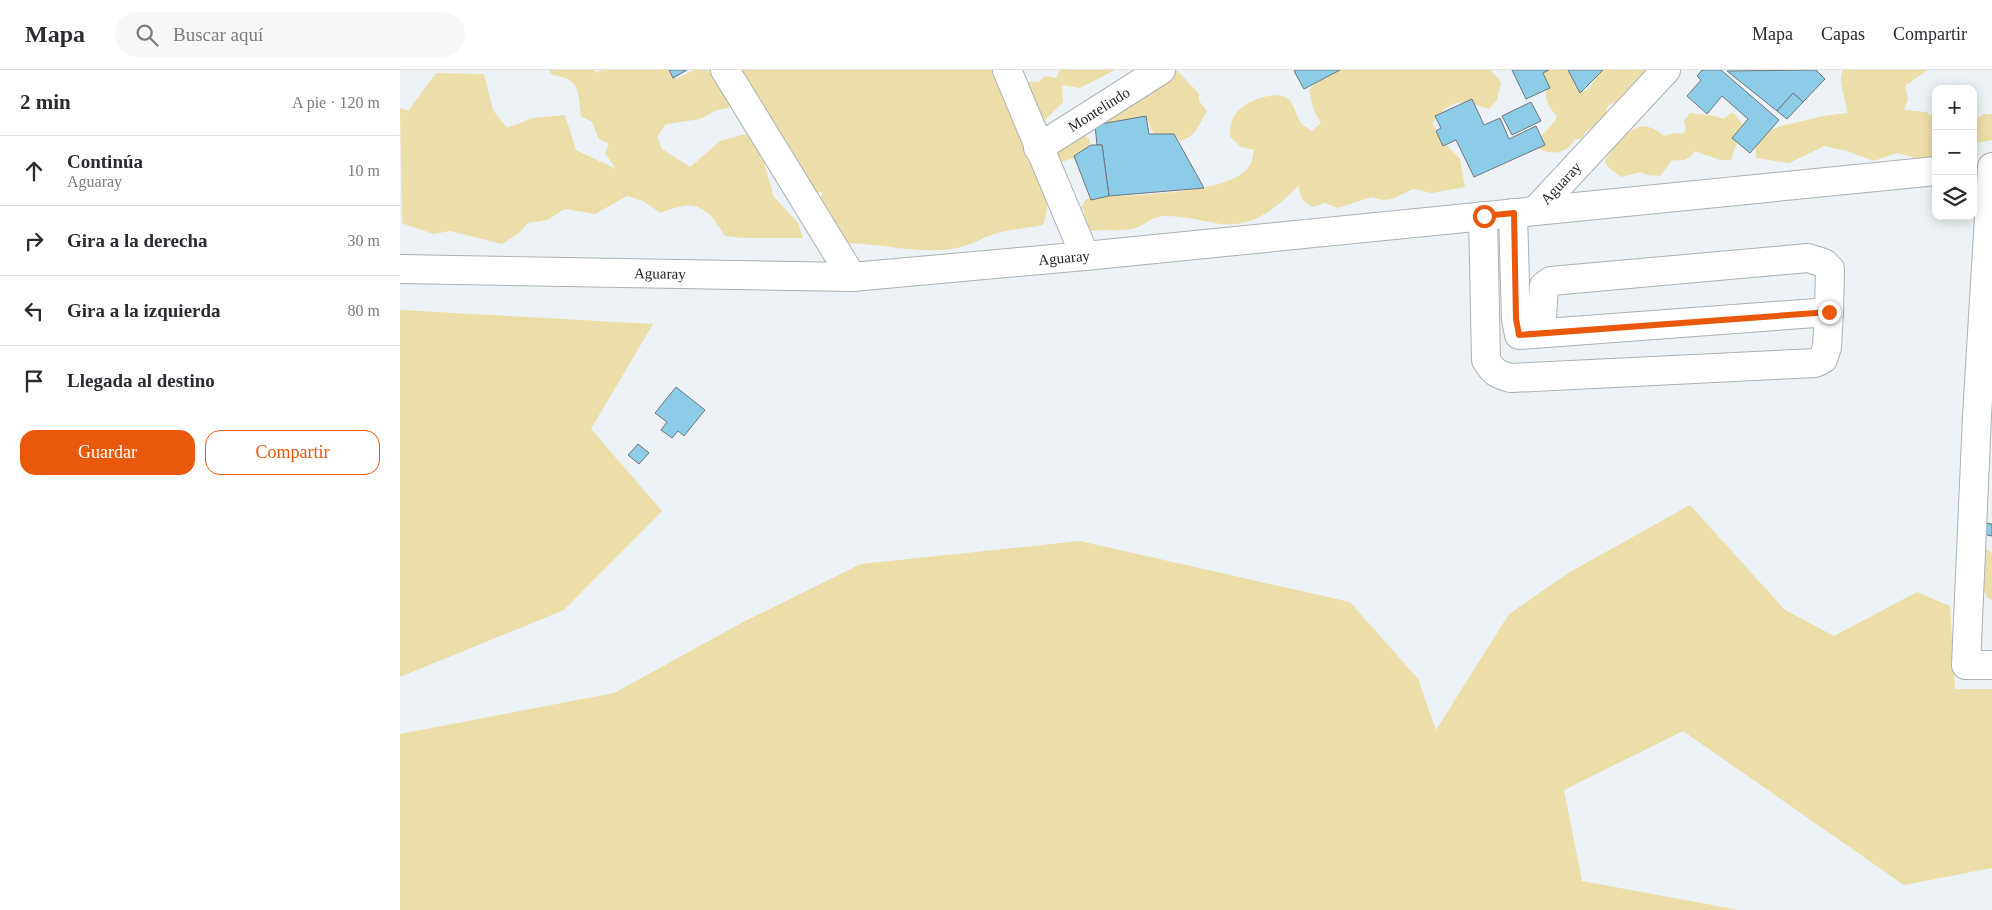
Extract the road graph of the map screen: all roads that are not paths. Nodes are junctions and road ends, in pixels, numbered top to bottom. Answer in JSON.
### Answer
{"nodes":[{"id":1,"x":726,"y":70,"type":"edge"},
{"id":2,"x":1006,"y":70,"type":"edge"},
{"id":3,"x":1161,"y":70,"type":"edge"},
{"id":4,"x":1666,"y":70,"type":"edge"},
{"id":5,"x":1038,"y":148,"type":"junction"},
{"id":6,"x":1992,"y":166,"type":"edge"},
{"id":7,"x":1977,"y":167,"type":"edge"},
{"id":8,"x":1932,"y":171,"type":"edge"},
{"id":9,"x":1524,"y":212,"type":"junction"},
{"id":10,"x":1484,"y":216,"type":"junction"},
{"id":11,"x":1085,"y":256,"type":"junction"},
{"id":12,"x":400,"y":269,"type":"edge"},
{"id":13,"x":852,"y":277,"type":"junction"},
{"id":14,"x":1829,"y":312,"type":"junction"},
{"id":15,"x":1541,"y":333,"type":"junction"},
{"id":16,"x":1984,"y":416,"type":"edge"},
{"id":17,"x":1992,"y":665,"type":"edge"}],
"edges":[{"from":1,"to":13,"type":"street"},
{"from":2,"to":5,"type":"street"},
{"from":3,"to":5,"type":"street","name":"Montelindo"},
{"from":4,"to":9,"type":"street","name":"Aguaray"},
{"from":5,"to":11,"type":"street"},
{"from":6,"to":7,"type":"street"},
{"from":6,"to":16,"type":"street"},
{"from":8,"to":9,"type":"street"},
{"from":9,"to":10,"type":"street","name":"Aguaray"},
{"from":9,"to":15,"type":"street"},
{"from":10,"to":11,"type":"street","name":"Aguaray"},
{"from":10,"to":14,"type":"street"},
{"from":11,"to":13,"type":"street","name":"Aguaray"},
{"from":12,"to":13,"type":"street","name":"Aguaray"},
{"from":14,"to":15,"type":"street"},
{"from":14,"to":15,"type":"street"},
{"from":16,"to":17,"type":"street"}]}
